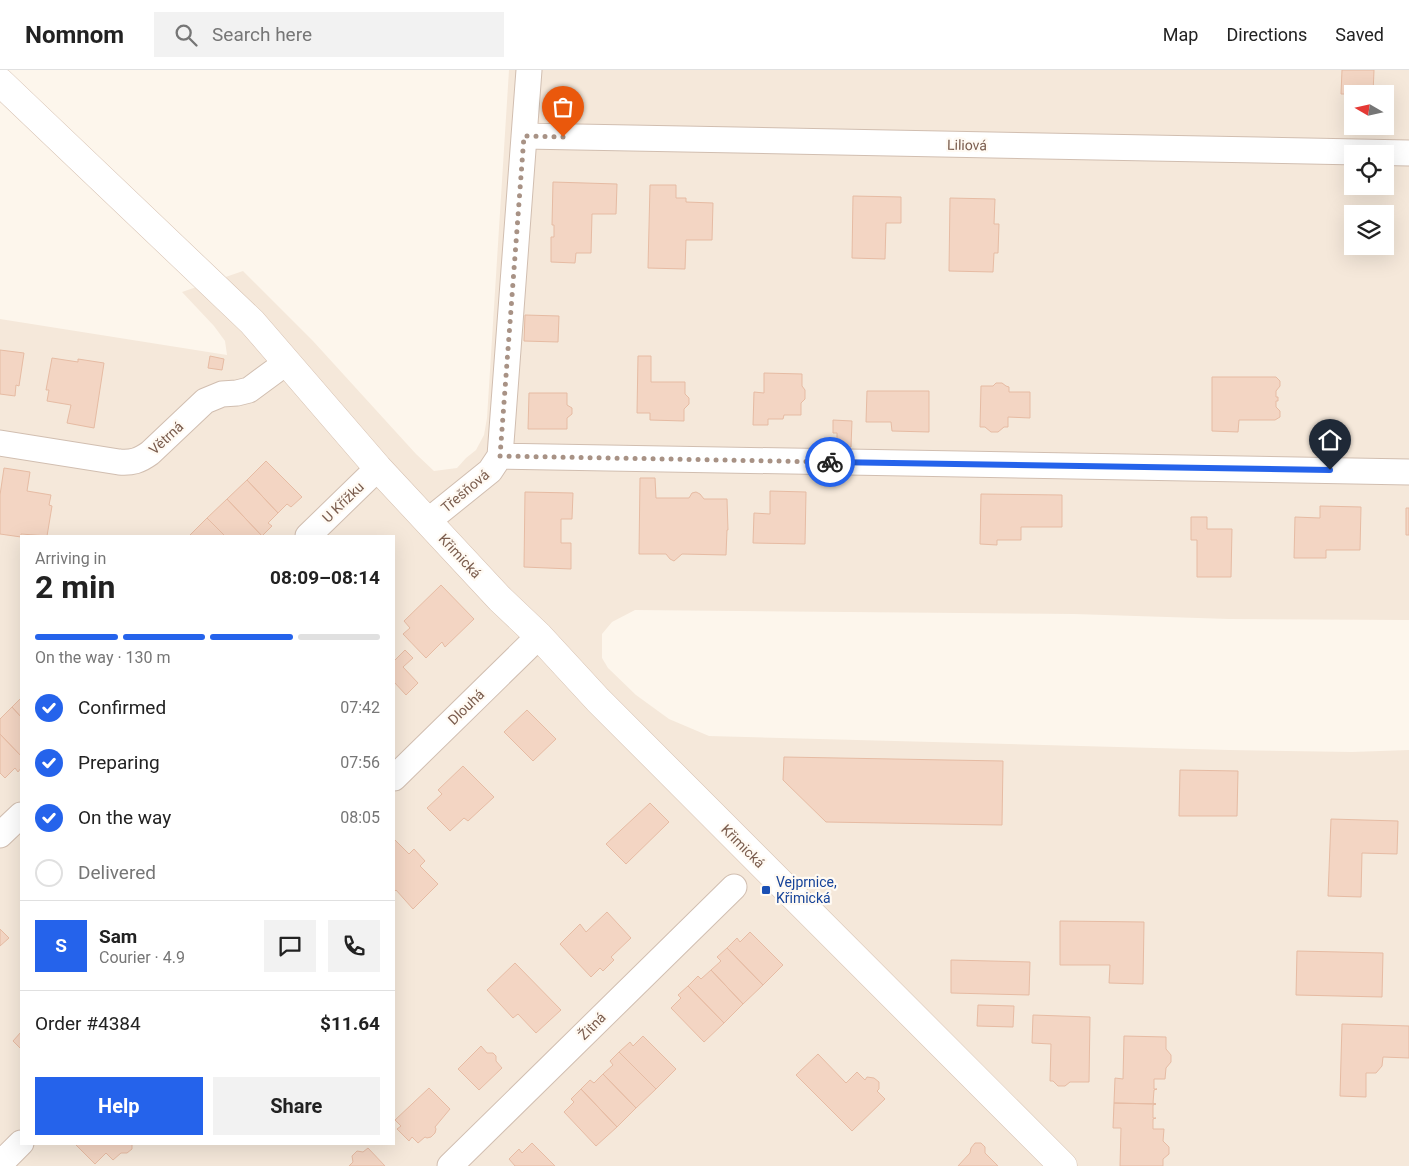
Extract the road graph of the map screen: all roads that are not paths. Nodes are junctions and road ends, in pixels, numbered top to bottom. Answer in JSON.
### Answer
{"nodes":[{"id":1,"x":529,"y":70,"type":"edge"},
{"id":2,"x":0,"y":82,"type":"edge"},
{"id":3,"x":524,"y":136,"type":"junction"},
{"id":4,"x":1409,"y":153,"type":"edge"},
{"id":5,"x":287,"y":362,"type":"junction"},
{"id":6,"x":0,"y":443,"type":"edge"},
{"id":7,"x":500,"y":456,"type":"junction"},
{"id":8,"x":378,"y":468,"type":"junction"},
{"id":9,"x":1409,"y":472,"type":"edge"},
{"id":10,"x":428,"y":521,"type":"junction"},
{"id":11,"x":309,"y":535,"type":"edge"},
{"id":12,"x":539,"y":636,"type":"junction"},
{"id":13,"x":395,"y":777,"type":"edge"},
{"id":14,"x":20,"y":816,"type":"edge"},
{"id":15,"x":0,"y":835,"type":"edge"},
{"id":16,"x":734,"y":886,"type":"dead end"},
{"id":17,"x":20,"y":1144,"type":"edge"},
{"id":18,"x":0,"y":1164,"type":"edge"},
{"id":19,"x":450,"y":1166,"type":"edge"},
{"id":20,"x":1063,"y":1166,"type":"edge"}],
"edges":[{"from":1,"to":3,"type":"street"},
{"from":2,"to":5,"type":"street","name":"Křimická"},
{"from":3,"to":4,"type":"street","name":"Liliová"},
{"from":3,"to":7,"type":"street"},
{"from":5,"to":6,"type":"street","name":"Větrná"},
{"from":5,"to":8,"type":"street","name":"Křimická"},
{"from":7,"to":9,"type":"street"},
{"from":7,"to":10,"type":"street","name":"Třešňová"},
{"from":8,"to":10,"type":"street","name":"Křimická"},
{"from":8,"to":11,"type":"street","name":"U Křížku"},
{"from":10,"to":12,"type":"street","name":"Křimická"},
{"from":12,"to":13,"type":"street","name":"Dlouhá"},
{"from":12,"to":20,"type":"street","name":"Křimická"},
{"from":14,"to":15,"type":"street"},
{"from":16,"to":19,"type":"street","name":"Žitná"},
{"from":17,"to":18,"type":"street"}]}
